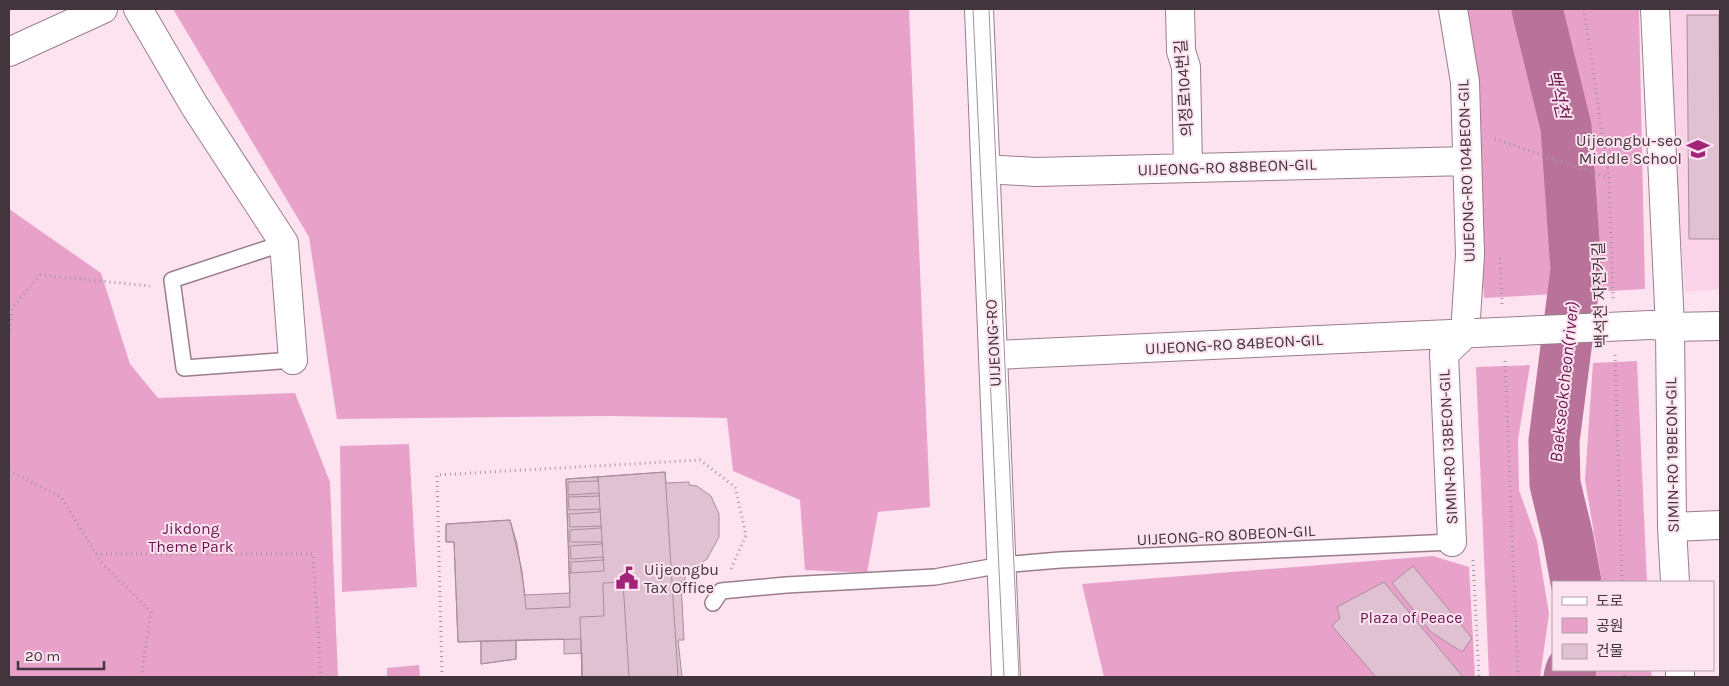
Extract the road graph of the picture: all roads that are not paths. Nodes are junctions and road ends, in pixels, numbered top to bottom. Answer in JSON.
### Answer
{"nodes":[{"id":1,"x":103,"y":9,"type":"edge"},
{"id":2,"x":138,"y":9,"type":"edge"},
{"id":3,"x":979,"y":9,"type":"edge"},
{"id":4,"x":1180,"y":9,"type":"edge"},
{"id":5,"x":1453,"y":9,"type":"edge"},
{"id":6,"x":1656,"y":9,"type":"edge"},
{"id":7,"x":9,"y":52,"type":"edge"},
{"id":8,"x":1467,"y":161,"type":"junction"},
{"id":9,"x":1188,"y":168,"type":"junction"},
{"id":10,"x":986,"y":169,"type":"junction"},
{"id":11,"x":284,"y":243,"type":"junction"},
{"id":12,"x":1660,"y":326,"type":"junction"},
{"id":13,"x":1720,"y":326,"type":"edge"},
{"id":14,"x":1470,"y":333,"type":"junction"},
{"id":15,"x":994,"y":355,"type":"junction"},
{"id":16,"x":293,"y":360,"type":"joint"},
{"id":17,"x":1720,"y":525,"type":"edge"},
{"id":18,"x":1672,"y":527,"type":"junction"},
{"id":19,"x":1452,"y":542,"type":"joint"},
{"id":20,"x":1002,"y":565,"type":"junction"},
{"id":21,"x":1675,"y":581,"type":"edge"},
{"id":22,"x":717,"y":597,"type":"road end"},
{"id":23,"x":1006,"y":677,"type":"edge"}],
"edges":[{"from":1,"to":7,"type":"street"},
{"from":2,"to":11,"type":"street"},
{"from":3,"to":10,"type":"street","name":"UIJEONG-RO"},
{"from":4,"to":9,"type":"street","name":"의정로104번길"},
{"from":5,"to":8,"type":"street","name":"UIJEONG-RO 104BEON-GIL"},
{"from":6,"to":12,"type":"street","name":"SIMIN-RO 19BEON-GIL"},
{"from":8,"to":9,"type":"street","name":"UIJEONG-RO 88BEON-GIL"},
{"from":8,"to":14,"type":"street","name":"UIJEONG-RO 104BEON-GIL"},
{"from":9,"to":10,"type":"street","name":"UIJEONG-RO 88BEON-GIL"},
{"from":10,"to":15,"type":"street","name":"UIJEONG-RO"},
{"from":11,"to":16,"type":"street"},
{"from":11,"to":16,"type":"lane"},
{"from":12,"to":13,"type":"street","name":"UIJEONG-RO 84BEON-GIL"},
{"from":12,"to":14,"type":"street","name":"UIJEONG-RO 84BEON-GIL","bridge":true},
{"from":12,"to":18,"type":"street","name":"SIMIN-RO 19BEON-GIL"},
{"from":14,"to":15,"type":"street","name":"UIJEONG-RO 84BEON-GIL"},
{"from":14,"to":19,"type":"street","name":"SIMIN-RO 13BEON-GIL"},
{"from":15,"to":20,"type":"street","name":"UIJEONG-RO"},
{"from":17,"to":18,"type":"street"},
{"from":18,"to":21,"type":"street","name":"SIMIN-RO 19BEON-GIL"},
{"from":19,"to":20,"type":"lane","name":"UIJEONG-RO 80BEON-GIL"},
{"from":20,"to":22,"type":"lane","name":"UIJEONG-RO 80BEON-GIL"},
{"from":20,"to":23,"type":"street","name":"UIJEONG-RO"}]}
